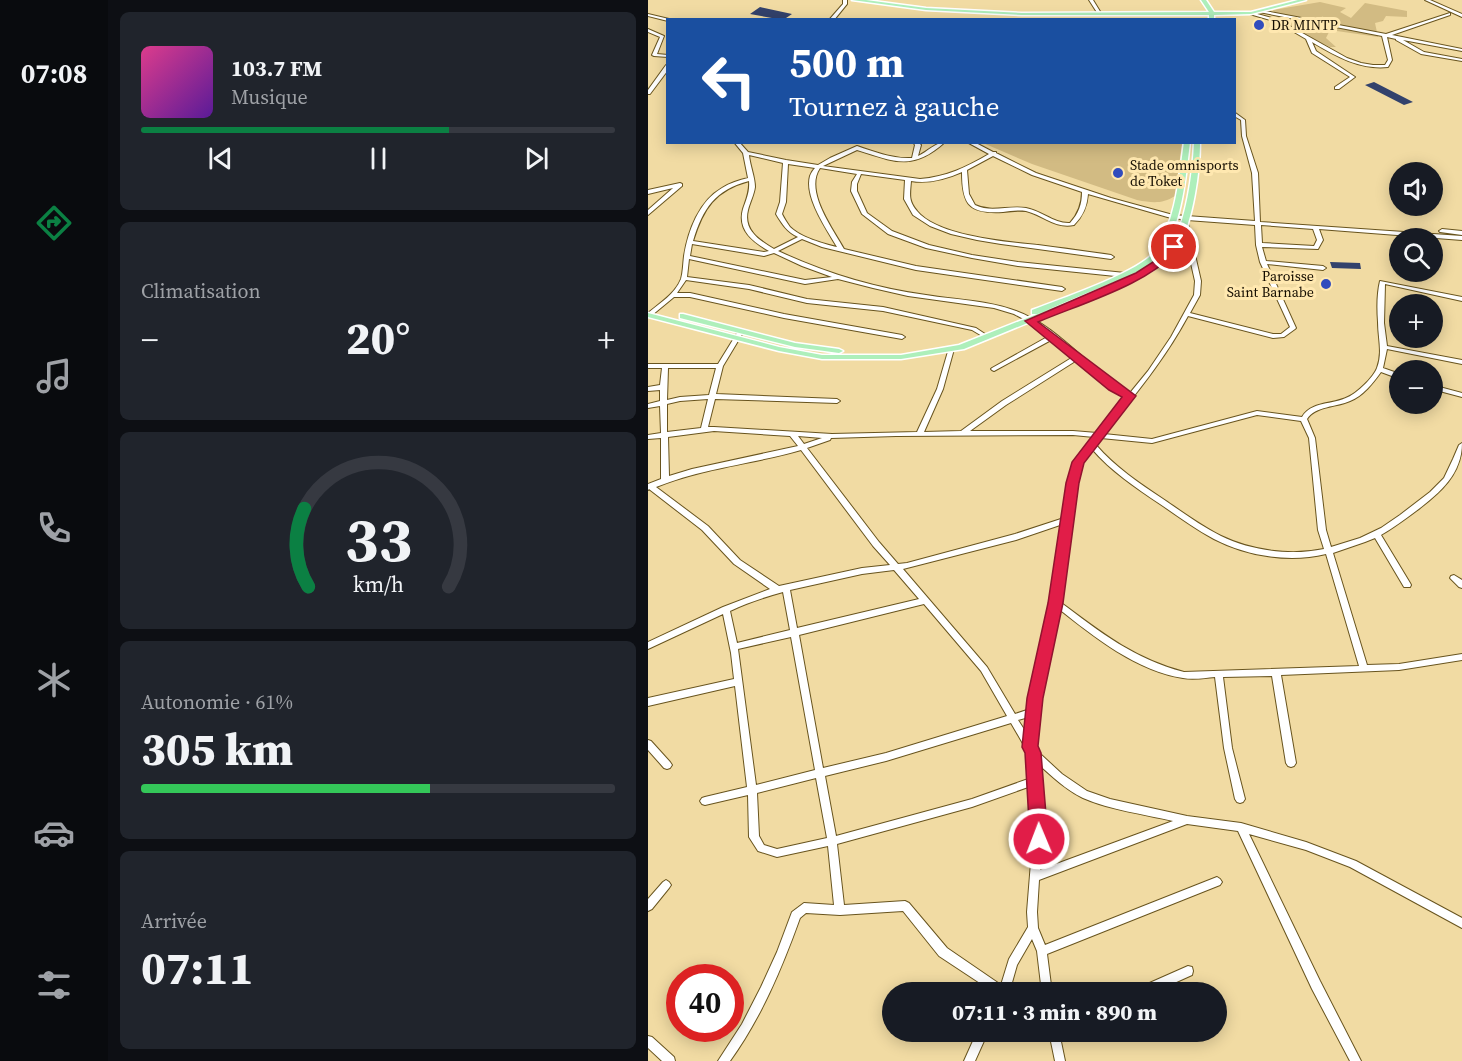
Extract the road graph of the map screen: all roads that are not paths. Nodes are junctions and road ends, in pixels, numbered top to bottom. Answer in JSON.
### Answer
{"nodes":[{"id":1,"x":845,"y":0,"type":"edge"},
{"id":2,"x":854,"y":0,"type":"edge"},
{"id":3,"x":1091,"y":0,"type":"edge"},
{"id":4,"x":1196,"y":0,"type":"edge"},
{"id":5,"x":1203,"y":0,"type":"edge"},
{"id":6,"x":1304,"y":0,"type":"edge"},
{"id":7,"x":1427,"y":0,"type":"edge"},
{"id":8,"x":1260,"y":11,"type":"junction"},
{"id":9,"x":1204,"y":12,"type":"junction"},
{"id":10,"x":1212,"y":12,"type":"junction"},
{"id":11,"x":1099,"y":13,"type":"junction"},
{"id":12,"x":1251,"y":13,"type":"junction"},
{"id":13,"x":1449,"y":14,"type":"dead end"},
{"id":14,"x":648,"y":15,"type":"edge"},
{"id":15,"x":1462,"y":16,"type":"edge"},
{"id":16,"x":833,"y":18,"type":"edge"},
{"id":17,"x":1202,"y":18,"type":"edge"},
{"id":18,"x":1211,"y":18,"type":"edge"},
{"id":19,"x":666,"y":20,"type":"edge"},
{"id":20,"x":1316,"y":22,"type":"junction"},
{"id":21,"x":1311,"y":27,"type":"dead end"},
{"id":22,"x":648,"y":30,"type":"edge"},
{"id":23,"x":1305,"y":34,"type":"junction"},
{"id":24,"x":1386,"y":35,"type":"junction"},
{"id":25,"x":1394,"y":36,"type":"junction"},
{"id":26,"x":1462,"y":50,"type":"edge"},
{"id":27,"x":666,"y":56,"type":"edge"},
{"id":28,"x":1462,"y":60,"type":"edge"},
{"id":29,"x":666,"y":71,"type":"edge"},
{"id":30,"x":1337,"y":88,"type":"dead end"},
{"id":31,"x":648,"y":93,"type":"edge"},
{"id":32,"x":1236,"y":115,"type":"edge"},
{"id":33,"x":738,"y":144,"type":"edge"},
{"id":34,"x":853,"y":144,"type":"edge"},
{"id":35,"x":917,"y":144,"type":"edge"},
{"id":36,"x":941,"y":144,"type":"edge"},
{"id":37,"x":973,"y":144,"type":"edge"},
{"id":38,"x":980,"y":144,"type":"edge"},
{"id":39,"x":1187,"y":144,"type":"edge"},
{"id":40,"x":1197,"y":144,"type":"edge"},
{"id":41,"x":856,"y":148,"type":"junction"},
{"id":42,"x":746,"y":153,"type":"junction"},
{"id":43,"x":994,"y":154,"type":"junction"},
{"id":44,"x":914,"y":160,"type":"junction"},
{"id":45,"x":786,"y":162,"type":"junction"},
{"id":46,"x":817,"y":168,"type":"junction"},
{"id":47,"x":965,"y":171,"type":"junction"},
{"id":48,"x":859,"y":174,"type":"junction"},
{"id":49,"x":751,"y":179,"type":"junction"},
{"id":50,"x":908,"y":180,"type":"junction"},
{"id":51,"x":648,"y":192,"type":"edge"},
{"id":52,"x":1085,"y":192,"type":"junction"},
{"id":53,"x":648,"y":213,"type":"edge"},
{"id":54,"x":1173,"y":215,"type":"junction"},
{"id":55,"x":1185,"y":215,"type":"junction"},
{"id":56,"x":1258,"y":221,"type":"junction"},
{"id":57,"x":1315,"y":227,"type":"junction"},
{"id":58,"x":1462,"y":233,"type":"edge"},
{"id":59,"x":801,"y":237,"type":"junction"},
{"id":60,"x":1462,"y":238,"type":"edge"},
{"id":61,"x":690,"y":242,"type":"junction"},
{"id":62,"x":1259,"y":245,"type":"junction"},
{"id":63,"x":841,"y":249,"type":"junction"},
{"id":64,"x":774,"y":251,"type":"junction"},
{"id":65,"x":687,"y":257,"type":"junction"},
{"id":66,"x":1111,"y":257,"type":"dead end"},
{"id":67,"x":1263,"y":262,"type":"junction"},
{"id":68,"x":1323,"y":268,"type":"dead end"},
{"id":69,"x":765,"y":274,"type":"junction"},
{"id":70,"x":1125,"y":275,"type":"junction"},
{"id":71,"x":684,"y":278,"type":"junction"},
{"id":72,"x":838,"y":278,"type":"junction"},
{"id":73,"x":749,"y":287,"type":"junction"},
{"id":74,"x":1062,"y":289,"type":"dead end"},
{"id":75,"x":673,"y":295,"type":"junction"},
{"id":76,"x":1462,"y":299,"type":"edge"},
{"id":77,"x":650,"y":312,"type":"edge"},
{"id":78,"x":1187,"y":315,"type":"junction"},
{"id":79,"x":1027,"y":319,"type":"junction"},
{"id":80,"x":738,"y":334,"type":"junction"},
{"id":81,"x":982,"y":334,"type":"junction"},
{"id":82,"x":902,"y":337,"type":"dead end"},
{"id":83,"x":1052,"y":337,"type":"junction"},
{"id":84,"x":1384,"y":347,"type":"junction"},
{"id":85,"x":951,"y":349,"type":"junction"},
{"id":86,"x":1077,"y":357,"type":"junction"},
{"id":87,"x":1462,"y":362,"type":"edge"},
{"id":88,"x":648,"y":366,"type":"edge"},
{"id":89,"x":720,"y":366,"type":"junction"},
{"id":90,"x":665,"y":367,"type":"junction"},
{"id":91,"x":994,"y":369,"type":"dead end"},
{"id":92,"x":1380,"y":369,"type":"junction"},
{"id":93,"x":1389,"y":373,"type":"edge"},
{"id":94,"x":663,"y":387,"type":"junction"},
{"id":95,"x":648,"y":389,"type":"edge"},
{"id":96,"x":1443,"y":390,"type":"edge"},
{"id":97,"x":1462,"y":395,"type":"edge"},
{"id":98,"x":1130,"y":396,"type":"junction"},
{"id":99,"x":714,"y":397,"type":"junction"},
{"id":100,"x":837,"y":401,"type":"dead end"},
{"id":101,"x":663,"y":402,"type":"junction"},
{"id":102,"x":648,"y":406,"type":"edge"},
{"id":103,"x":1304,"y":419,"type":"junction"},
{"id":104,"x":704,"y":429,"type":"junction"},
{"id":105,"x":664,"y":434,"type":"junction"},
{"id":106,"x":919,"y":434,"type":"junction"},
{"id":107,"x":963,"y":434,"type":"junction"},
{"id":108,"x":793,"y":435,"type":"junction"},
{"id":109,"x":832,"y":436,"type":"junction"},
{"id":110,"x":1098,"y":436,"type":"junction"},
{"id":111,"x":648,"y":437,"type":"edge"},
{"id":112,"x":1091,"y":444,"type":"junction"},
{"id":113,"x":1462,"y":446,"type":"edge"},
{"id":114,"x":804,"y":448,"type":"junction"},
{"id":115,"x":1454,"y":471,"type":"junction"},
{"id":116,"x":1462,"y":477,"type":"edge"},
{"id":117,"x":665,"y":479,"type":"junction"},
{"id":118,"x":649,"y":487,"type":"edge"},
{"id":119,"x":1068,"y":520,"type":"junction"},
{"id":120,"x":1377,"y":535,"type":"junction"},
{"id":121,"x":1329,"y":553,"type":"junction"},
{"id":122,"x":896,"y":568,"type":"junction"},
{"id":123,"x":1454,"y":578,"type":"dead end"},
{"id":124,"x":1407,"y":585,"type":"dead end"},
{"id":125,"x":1462,"y":585,"type":"edge"},
{"id":126,"x":782,"y":589,"type":"junction"},
{"id":127,"x":925,"y":601,"type":"junction"},
{"id":128,"x":1056,"y":603,"type":"junction"},
{"id":129,"x":726,"y":609,"type":"junction"},
{"id":130,"x":793,"y":633,"type":"junction"},
{"id":131,"x":648,"y":646,"type":"edge"},
{"id":132,"x":734,"y":647,"type":"junction"},
{"id":133,"x":1461,"y":661,"type":"edge"},
{"id":134,"x":1364,"y":669,"type":"junction"},
{"id":135,"x":1276,"y":672,"type":"junction"},
{"id":136,"x":1219,"y":675,"type":"junction"},
{"id":137,"x":738,"y":682,"type":"junction"},
{"id":138,"x":648,"y":702,"type":"edge"},
{"id":139,"x":1033,"y":711,"type":"junction"},
{"id":140,"x":1012,"y":718,"type":"junction"},
{"id":141,"x":648,"y":744,"type":"edge"},
{"id":142,"x":1031,"y":750,"type":"junction"},
{"id":143,"x":1292,"y":763,"type":"dead end"},
{"id":144,"x":667,"y":765,"type":"dead end"},
{"id":145,"x":818,"y":772,"type":"junction"},
{"id":146,"x":1035,"y":781,"type":"junction"},
{"id":147,"x":752,"y":790,"type":"junction"},
{"id":148,"x":1240,"y":799,"type":"dead end"},
{"id":149,"x":705,"y":801,"type":"dead end"},
{"id":150,"x":1187,"y":820,"type":"junction"},
{"id":151,"x":1241,"y":828,"type":"junction"},
{"id":152,"x":832,"y":841,"type":"junction"},
{"id":153,"x":1035,"y":878,"type":"junction"},
{"id":154,"x":1217,"y":882,"type":"dead end"},
{"id":155,"x":666,"y":885,"type":"dead end"},
{"id":156,"x":648,"y":906,"type":"edge"},
{"id":157,"x":840,"y":910,"type":"junction"},
{"id":158,"x":1462,"y":923,"type":"edge"},
{"id":159,"x":1033,"y":928,"type":"junction"},
{"id":160,"x":1041,"y":951,"type":"junction"},
{"id":161,"x":1188,"y":971,"type":"dead end"},
{"id":162,"x":987,"y":982,"type":"edge"},
{"id":163,"x":1007,"y":982,"type":"edge"},
{"id":164,"x":1045,"y":982,"type":"edge"},
{"id":165,"x":1164,"y":982,"type":"edge"},
{"id":166,"x":648,"y":1041,"type":"edge"},
{"id":167,"x":978,"y":1042,"type":"edge"},
{"id":168,"x":1056,"y":1042,"type":"edge"},
{"id":169,"x":670,"y":1061,"type":"edge"},
{"id":170,"x":723,"y":1061,"type":"edge"},
{"id":171,"x":969,"y":1061,"type":"edge"},
{"id":172,"x":1060,"y":1061,"type":"edge"},
{"id":173,"x":1356,"y":1061,"type":"edge"}],
"edges":[{"from":1,"to":16,"type":"street"},
{"from":2,"to":11,"type":"main road"},
{"from":3,"to":11,"type":"street"},
{"from":4,"to":9,"type":"main road"},
{"from":5,"to":10,"type":"main road"},
{"from":6,"to":8,"type":"main road"},
{"from":7,"to":15,"type":"street"},
{"from":8,"to":12,"type":"main road"},
{"from":8,"to":20,"type":"street"},
{"from":9,"to":10,"type":"main road"},
{"from":9,"to":11,"type":"main road"},
{"from":9,"to":17,"type":"main road"},
{"from":10,"to":12,"type":"main road"},
{"from":10,"to":18,"type":"main road"},
{"from":12,"to":23,"type":"street"},
{"from":13,"to":24,"type":"street"},
{"from":14,"to":19,"type":"street"},
{"from":20,"to":21,"type":"street"},
{"from":20,"to":24,"type":"street"},
{"from":22,"to":27,"type":"street"},
{"from":23,"to":24,"type":"street"},
{"from":23,"to":30,"type":"street"},
{"from":24,"to":25,"type":"street"},
{"from":25,"to":26,"type":"street"},
{"from":25,"to":28,"type":"street"},
{"from":29,"to":31,"type":"street"},
{"from":32,"to":56,"type":"street"},
{"from":33,"to":42,"type":"street"},
{"from":34,"to":41,"type":"street"},
{"from":35,"to":44,"type":"street"},
{"from":36,"to":44,"type":"street"},
{"from":37,"to":43,"type":"street"},
{"from":38,"to":43,"type":"street"},
{"from":39,"to":54,"type":"main road"},
{"from":40,"to":55,"type":"main road"},
{"from":41,"to":44,"type":"street"},
{"from":41,"to":46,"type":"street"},
{"from":42,"to":45,"type":"street"},
{"from":42,"to":49,"type":"street"},
{"from":43,"to":47,"type":"street"},
{"from":43,"to":52,"type":"street"},
{"from":43,"to":54,"type":"street"},
{"from":45,"to":46,"type":"street"},
{"from":45,"to":59,"type":"street"},
{"from":46,"to":48,"type":"street"},
{"from":46,"to":63,"type":"street"},
{"from":47,"to":50,"type":"street"},
{"from":47,"to":52,"type":"street"},
{"from":48,"to":50,"type":"street"},
{"from":48,"to":70,"type":"street"},
{"from":49,"to":61,"type":"street"},
{"from":49,"to":64,"type":"street"},
{"from":50,"to":66,"type":"street"},
{"from":51,"to":53,"type":"street"},
{"from":52,"to":54,"type":"street"},
{"from":54,"to":55,"type":"street"},
{"from":54,"to":70,"type":"main road"},
{"from":55,"to":56,"type":"street"},
{"from":55,"to":78,"type":"street"},
{"from":55,"to":79,"type":"main road"},
{"from":56,"to":57,"type":"street"},
{"from":56,"to":58,"type":"street"},
{"from":56,"to":62,"type":"street"},
{"from":57,"to":60,"type":"street"},
{"from":57,"to":62,"type":"street"},
{"from":59,"to":63,"type":"street"},
{"from":59,"to":64,"type":"street"},
{"from":61,"to":64,"type":"street"},
{"from":61,"to":65,"type":"street"},
{"from":62,"to":67,"type":"street"},
{"from":63,"to":74,"type":"street"},
{"from":64,"to":72,"type":"street"},
{"from":65,"to":69,"type":"street"},
{"from":65,"to":71,"type":"street"},
{"from":67,"to":68,"type":"street"},
{"from":67,"to":78,"type":"street"},
{"from":69,"to":72,"type":"street"},
{"from":69,"to":73,"type":"street"},
{"from":70,"to":79,"type":"main road"},
{"from":71,"to":73,"type":"street"},
{"from":71,"to":75,"type":"street"},
{"from":72,"to":79,"type":"street"},
{"from":73,"to":81,"type":"street"},
{"from":75,"to":77,"type":"street"},
{"from":75,"to":82,"type":"street"},
{"from":76,"to":84,"type":"street"},
{"from":77,"to":80,"type":"main road"},
{"from":78,"to":98,"type":"street"},
{"from":79,"to":81,"type":"main road"},
{"from":79,"to":83,"type":"street"},
{"from":79,"to":85,"type":"main road"},
{"from":80,"to":81,"type":"main road"},
{"from":80,"to":85,"type":"main road"},
{"from":80,"to":89,"type":"street"},
{"from":83,"to":86,"type":"street"},
{"from":83,"to":91,"type":"street"},
{"from":84,"to":87,"type":"street"},
{"from":84,"to":92,"type":"street"},
{"from":85,"to":106,"type":"street"},
{"from":86,"to":98,"type":"street"},
{"from":86,"to":107,"type":"street"},
{"from":88,"to":90,"type":"street"},
{"from":89,"to":90,"type":"street"},
{"from":89,"to":99,"type":"street"},
{"from":90,"to":94,"type":"street"},
{"from":92,"to":93,"type":"street"},
{"from":92,"to":103,"type":"street"},
{"from":94,"to":95,"type":"street"},
{"from":94,"to":101,"type":"street"},
{"from":96,"to":97,"type":"street"},
{"from":98,"to":110,"type":"street"},
{"from":99,"to":100,"type":"street"},
{"from":99,"to":101,"type":"street"},
{"from":99,"to":104,"type":"street"},
{"from":101,"to":102,"type":"street"},
{"from":101,"to":105,"type":"street"},
{"from":103,"to":110,"type":"street"},
{"from":103,"to":121,"type":"street"},
{"from":104,"to":105,"type":"street"},
{"from":104,"to":108,"type":"street"},
{"from":105,"to":111,"type":"street"},
{"from":105,"to":117,"type":"street"},
{"from":106,"to":107,"type":"street"},
{"from":106,"to":109,"type":"street"},
{"from":107,"to":110,"type":"street"},
{"from":108,"to":109,"type":"street"},
{"from":108,"to":114,"type":"street"},
{"from":109,"to":114,"type":"street"},
{"from":110,"to":112,"type":"street"},
{"from":112,"to":119,"type":"street"},
{"from":112,"to":121,"type":"street"},
{"from":113,"to":115,"type":"street"},
{"from":114,"to":117,"type":"street"},
{"from":114,"to":122,"type":"street"},
{"from":115,"to":116,"type":"street"},
{"from":115,"to":120,"type":"street"},
{"from":117,"to":118,"type":"street"},
{"from":118,"to":126,"type":"street"},
{"from":119,"to":122,"type":"street"},
{"from":119,"to":128,"type":"street"},
{"from":120,"to":121,"type":"street"},
{"from":120,"to":124,"type":"street"},
{"from":121,"to":134,"type":"street"},
{"from":122,"to":126,"type":"street"},
{"from":122,"to":127,"type":"street"},
{"from":123,"to":125,"type":"street"},
{"from":126,"to":129,"type":"street"},
{"from":126,"to":130,"type":"street"},
{"from":127,"to":130,"type":"street"},
{"from":127,"to":140,"type":"street"},
{"from":128,"to":136,"type":"street"},
{"from":128,"to":139,"type":"street"},
{"from":129,"to":131,"type":"street"},
{"from":129,"to":132,"type":"street"},
{"from":130,"to":132,"type":"street"},
{"from":130,"to":145,"type":"street"},
{"from":132,"to":137,"type":"street"},
{"from":133,"to":134,"type":"street"},
{"from":134,"to":135,"type":"street"},
{"from":135,"to":136,"type":"street"},
{"from":135,"to":143,"type":"street"},
{"from":136,"to":148,"type":"street"},
{"from":137,"to":138,"type":"street"},
{"from":137,"to":147,"type":"street"},
{"from":139,"to":140,"type":"street"},
{"from":139,"to":142,"type":"street"},
{"from":140,"to":142,"type":"street"},
{"from":140,"to":145,"type":"street"},
{"from":141,"to":144,"type":"street"},
{"from":142,"to":146,"type":"street"},
{"from":142,"to":150,"type":"street"},
{"from":145,"to":147,"type":"street"},
{"from":145,"to":152,"type":"street"},
{"from":146,"to":152,"type":"street"},
{"from":146,"to":153,"type":"street"},
{"from":147,"to":149,"type":"street"},
{"from":147,"to":152,"type":"street"},
{"from":150,"to":151,"type":"street"},
{"from":150,"to":153,"type":"street"},
{"from":151,"to":158,"type":"street"},
{"from":151,"to":173,"type":"street"},
{"from":152,"to":157,"type":"street"},
{"from":153,"to":159,"type":"street"},
{"from":154,"to":160,"type":"street"},
{"from":155,"to":156,"type":"street"},
{"from":157,"to":162,"type":"street"},
{"from":157,"to":170,"type":"street"},
{"from":159,"to":160,"type":"street"},
{"from":159,"to":163,"type":"street"},
{"from":160,"to":164,"type":"street"},
{"from":161,"to":165,"type":"street"},
{"from":166,"to":169,"type":"street"},
{"from":167,"to":171,"type":"street"},
{"from":168,"to":172,"type":"street"}]}
